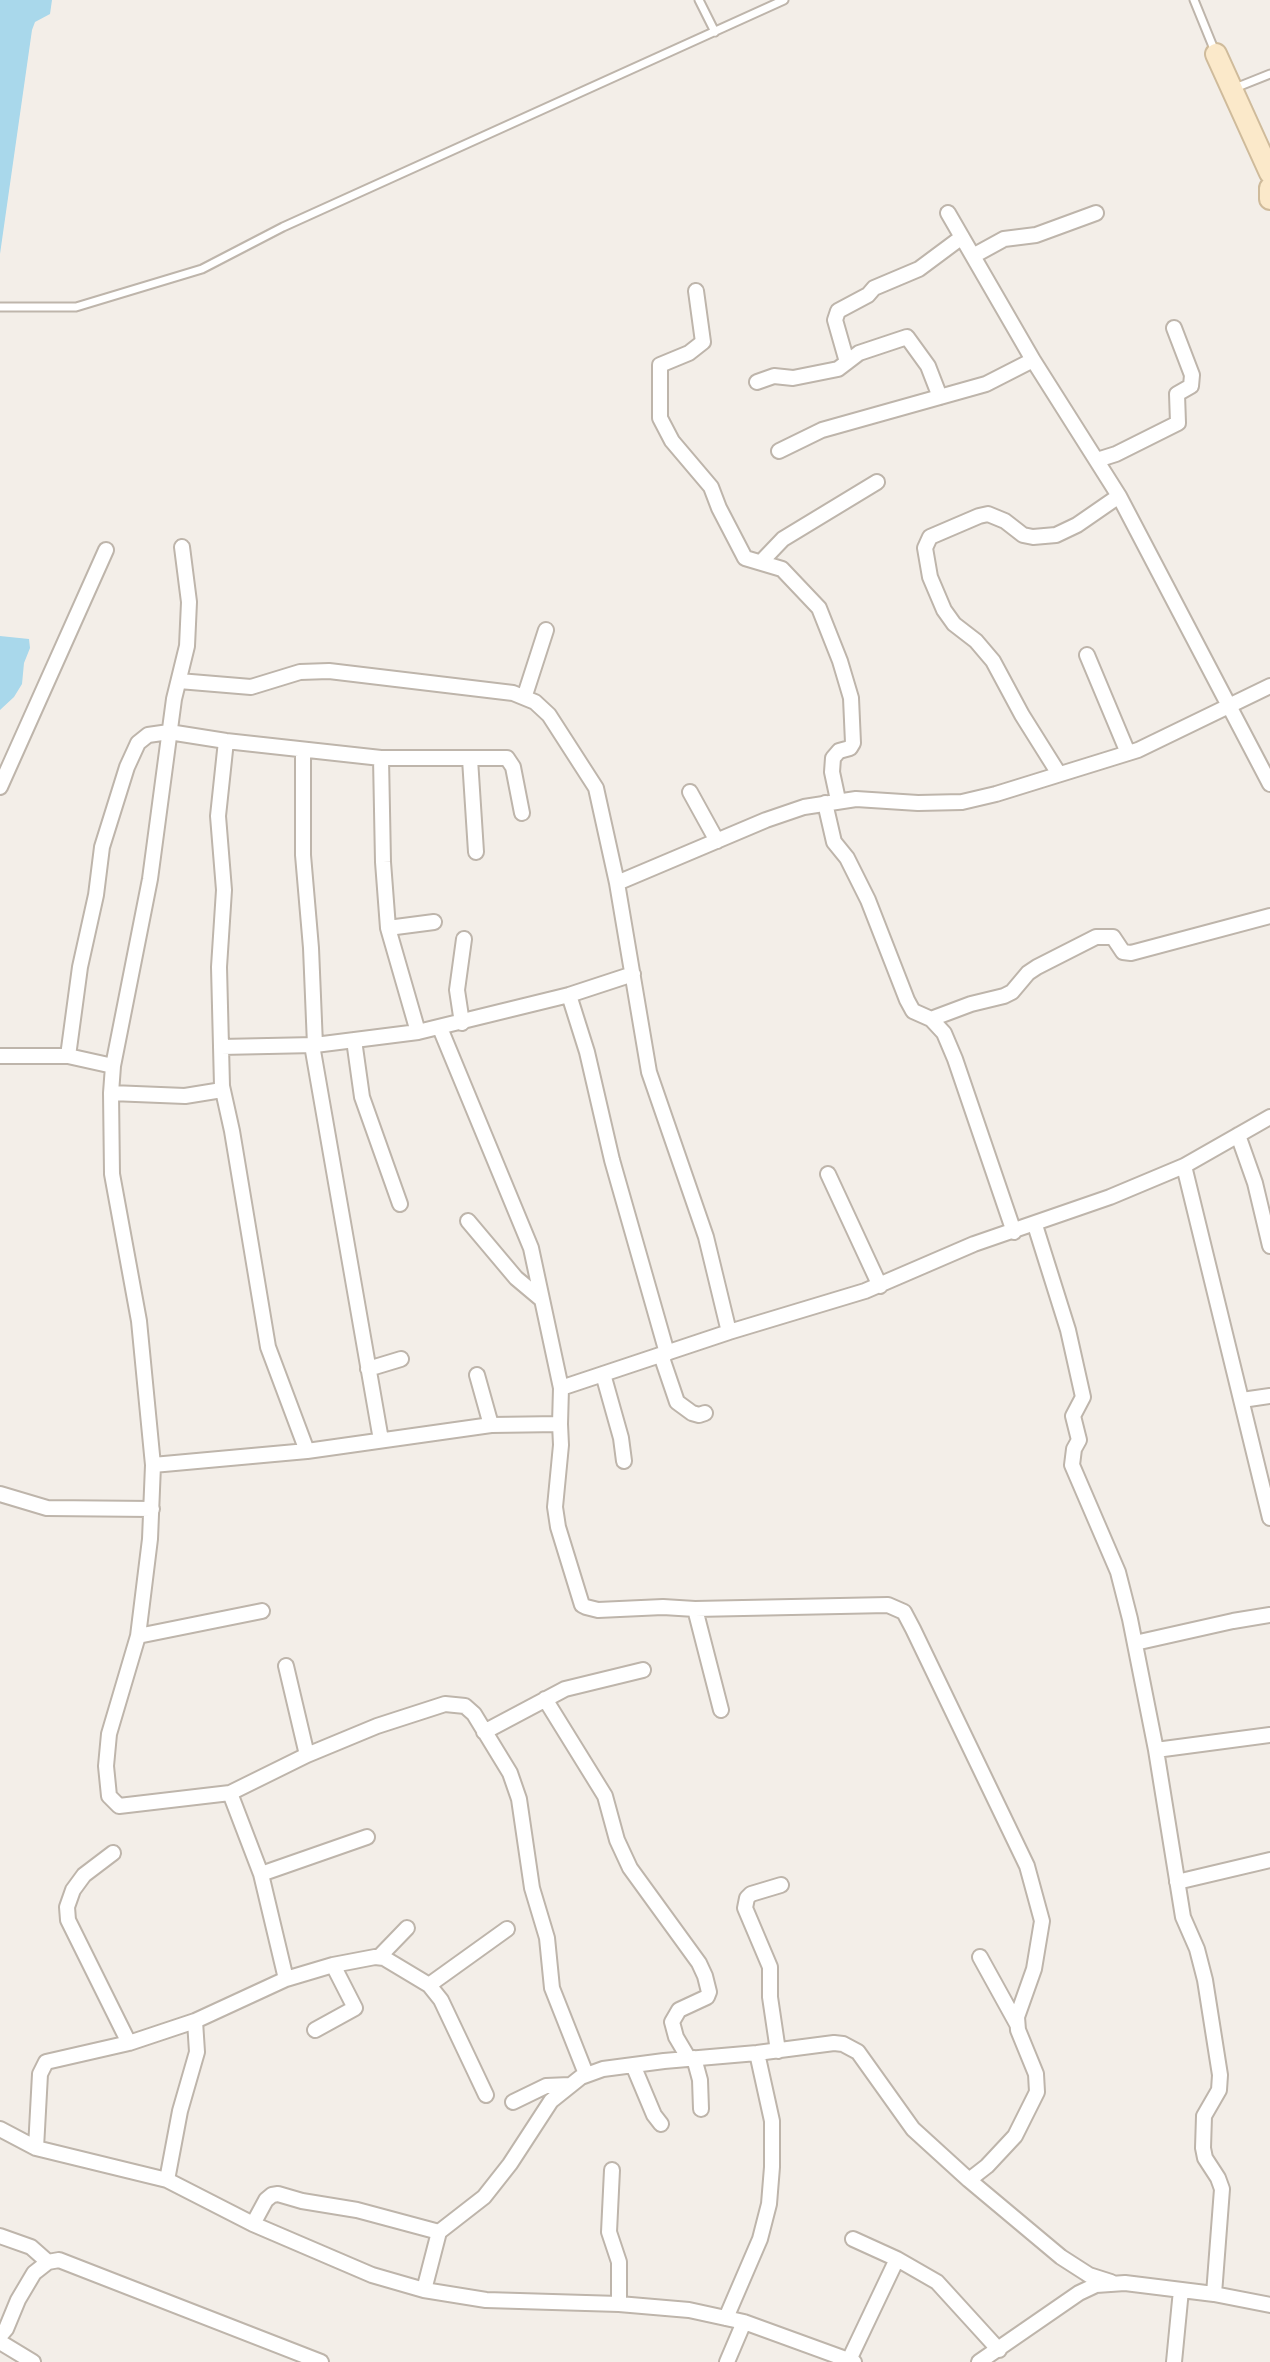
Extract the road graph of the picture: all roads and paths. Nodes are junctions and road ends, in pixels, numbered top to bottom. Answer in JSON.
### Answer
{"nodes":[{"id":1,"x":699,"y":0,"type":"edge"},
{"id":2,"x":784,"y":0,"type":"edge"},
{"id":3,"x":1194,"y":0,"type":"edge"},
{"id":4,"x":715,"y":32,"type":"junction"},
{"id":5,"x":1216,"y":54,"type":"joint"},
{"id":6,"x":1270,"y":74,"type":"edge"},
{"id":7,"x":1230,"y":90,"type":"junction"},
{"id":8,"x":1269,"y":175,"type":"edge"},
{"id":9,"x":1270,"y":199,"type":"edge"},
{"id":10,"x":948,"y":213,"type":"dead end"},
{"id":11,"x":1096,"y":213,"type":"dead end"},
{"id":12,"x":962,"y":237,"type":"junction"},
{"id":13,"x":973,"y":256,"type":"junction"},
{"id":14,"x":696,"y":291,"type":"dead end"},
{"id":15,"x":0,"y":307,"type":"edge"},
{"id":16,"x":1174,"y":328,"type":"dead end"},
{"id":17,"x":1033,"y":360,"type":"junction"},
{"id":18,"x":847,"y":362,"type":"junction"},
{"id":19,"x":757,"y":382,"type":"dead end"},
{"id":20,"x":940,"y":397,"type":"junction"},
{"id":21,"x":779,"y":451,"type":"dead end"},
{"id":22,"x":1097,"y":460,"type":"junction"},
{"id":23,"x":877,"y":482,"type":"dead end"},
{"id":24,"x":1119,"y":496,"type":"junction"},
{"id":25,"x":182,"y":547,"type":"dead end"},
{"id":26,"x":106,"y":550,"type":"dead end"},
{"id":27,"x":761,"y":562,"type":"junction"},
{"id":28,"x":546,"y":630,"type":"dead end"},
{"id":29,"x":1087,"y":655,"type":"dead end"},
{"id":30,"x":179,"y":681,"type":"junction"},
{"id":31,"x":1270,"y":686,"type":"edge"},
{"id":32,"x":525,"y":695,"type":"junction"},
{"id":33,"x":1230,"y":707,"type":"junction"},
{"id":34,"x":169,"y":732,"type":"junction"},
{"id":35,"x":226,"y":741,"type":"junction"},
{"id":36,"x":303,"y":750,"type":"junction"},
{"id":37,"x":1128,"y":753,"type":"junction"},
{"id":38,"x":381,"y":758,"type":"junction"},
{"id":39,"x":470,"y":759,"type":"junction"},
{"id":40,"x":1059,"y":774,"type":"junction"},
{"id":41,"x":1270,"y":784,"type":"edge"},
{"id":42,"x":0,"y":787,"type":"edge"},
{"id":43,"x":690,"y":792,"type":"dead end"},
{"id":44,"x":832,"y":802,"type":"junction"},
{"id":45,"x":522,"y":813,"type":"dead end"},
{"id":46,"x":717,"y":841,"type":"junction"},
{"id":47,"x":476,"y":852,"type":"dead end"},
{"id":48,"x":617,"y":883,"type":"junction"},
{"id":49,"x":1270,"y":916,"type":"edge"},
{"id":50,"x":434,"y":922,"type":"dead end"},
{"id":51,"x":388,"y":928,"type":"junction"},
{"id":52,"x":464,"y":939,"type":"dead end"},
{"id":53,"x":633,"y":974,"type":"junction"},
{"id":54,"x":569,"y":995,"type":"junction"},
{"id":55,"x":931,"y":1019,"type":"junction"},
{"id":56,"x":462,"y":1023,"type":"junction"},
{"id":57,"x":440,"y":1028,"type":"junction"},
{"id":58,"x":418,"y":1032,"type":"junction"},
{"id":59,"x":354,"y":1040,"type":"junction"},
{"id":60,"x":314,"y":1045,"type":"junction"},
{"id":61,"x":221,"y":1047,"type":"junction"},
{"id":62,"x":0,"y":1056,"type":"edge"},
{"id":63,"x":68,"y":1056,"type":"junction"},
{"id":64,"x":113,"y":1066,"type":"junction"},
{"id":65,"x":222,"y":1090,"type":"junction"},
{"id":66,"x":111,"y":1093,"type":"junction"},
{"id":67,"x":1270,"y":1117,"type":"edge"},
{"id":68,"x":1238,"y":1135,"type":"junction"},
{"id":69,"x":1184,"y":1166,"type":"junction"},
{"id":70,"x":828,"y":1174,"type":"dead end"},
{"id":71,"x":400,"y":1204,"type":"dead end"},
{"id":72,"x":468,"y":1221,"type":"dead end"},
{"id":73,"x":1035,"y":1225,"type":"junction"},
{"id":74,"x":1014,"y":1232,"type":"junction"},
{"id":75,"x":1270,"y":1246,"type":"edge"},
{"id":76,"x":880,"y":1286,"type":"junction"},
{"id":77,"x":541,"y":1299,"type":"junction"},
{"id":78,"x":729,"y":1332,"type":"junction"},
{"id":79,"x":664,"y":1354,"type":"junction"},
{"id":80,"x":401,"y":1359,"type":"dead end"},
{"id":81,"x":368,"y":1369,"type":"junction"},
{"id":82,"x":603,"y":1374,"type":"junction"},
{"id":83,"x":477,"y":1375,"type":"dead end"},
{"id":84,"x":561,"y":1388,"type":"junction"},
{"id":85,"x":1270,"y":1396,"type":"edge"},
{"id":86,"x":1242,"y":1400,"type":"junction"},
{"id":87,"x":705,"y":1413,"type":"dead end"},
{"id":88,"x":560,"y":1424,"type":"junction"},
{"id":89,"x":491,"y":1425,"type":"junction"},
{"id":90,"x":381,"y":1440,"type":"junction"},
{"id":91,"x":307,"y":1451,"type":"junction"},
{"id":92,"x":624,"y":1461,"type":"dead end"},
{"id":93,"x":153,"y":1465,"type":"junction"},
{"id":94,"x":0,"y":1494,"type":"edge"},
{"id":95,"x":152,"y":1509,"type":"junction"},
{"id":96,"x":1270,"y":1518,"type":"edge"},
{"id":97,"x":695,"y":1609,"type":"junction"},
{"id":98,"x":262,"y":1611,"type":"dead end"},
{"id":99,"x":1270,"y":1615,"type":"edge"},
{"id":100,"x":138,"y":1636,"type":"junction"},
{"id":101,"x":1135,"y":1643,"type":"junction"},
{"id":102,"x":286,"y":1666,"type":"dead end"},
{"id":103,"x":643,"y":1670,"type":"dead end"},
{"id":104,"x":545,"y":1699,"type":"junction"},
{"id":105,"x":721,"y":1710,"type":"dead end"},
{"id":106,"x":484,"y":1732,"type":"junction"},
{"id":107,"x":1270,"y":1735,"type":"edge"},
{"id":108,"x":1156,"y":1750,"type":"junction"},
{"id":109,"x":307,"y":1755,"type":"junction"},
{"id":110,"x":230,"y":1793,"type":"junction"},
{"id":111,"x":367,"y":1837,"type":"dead end"},
{"id":112,"x":113,"y":1853,"type":"dead end"},
{"id":113,"x":1270,"y":1860,"type":"edge"},
{"id":114,"x":261,"y":1874,"type":"junction"},
{"id":115,"x":1177,"y":1882,"type":"junction"},
{"id":116,"x":781,"y":1885,"type":"dead end"},
{"id":117,"x":407,"y":1928,"type":"dead end"},
{"id":118,"x":507,"y":1929,"type":"dead end"},
{"id":119,"x":379,"y":1957,"type":"junction"},
{"id":120,"x":980,"y":1957,"type":"dead end"},
{"id":121,"x":456,"y":1958,"type":"dead end"},
{"id":122,"x":333,"y":1965,"type":"junction"},
{"id":123,"x":286,"y":1979,"type":"junction"},
{"id":124,"x":427,"y":1984,"type":"junction"},
{"id":125,"x":195,"y":2021,"type":"junction"},
{"id":126,"x":1017,"y":2025,"type":"junction"},
{"id":127,"x":315,"y":2030,"type":"dead end"},
{"id":128,"x":129,"y":2043,"type":"junction"},
{"id":129,"x":778,"y":2051,"type":"junction"},
{"id":130,"x":757,"y":2053,"type":"junction"},
{"id":131,"x":692,"y":2058,"type":"junction"},
{"id":132,"x":633,"y":2065,"type":"junction"},
{"id":133,"x":586,"y":2074,"type":"junction"},
{"id":134,"x":570,"y":2085,"type":"junction"},
{"id":135,"x":486,"y":2095,"type":"dead end"},
{"id":136,"x":513,"y":2102,"type":"dead end"},
{"id":137,"x":701,"y":2109,"type":"dead end"},
{"id":138,"x":661,"y":2124,"type":"dead end"},
{"id":139,"x":2,"y":2133,"type":"edge"},
{"id":140,"x":36,"y":2148,"type":"junction"},
{"id":141,"x":612,"y":2170,"type":"dead end"},
{"id":142,"x":167,"y":2180,"type":"junction"},
{"id":143,"x":969,"y":2180,"type":"junction"},
{"id":144,"x":253,"y":2224,"type":"junction"},
{"id":145,"x":439,"y":2232,"type":"junction"},
{"id":146,"x":0,"y":2236,"type":"edge"},
{"id":147,"x":853,"y":2239,"type":"dead end"},
{"id":148,"x":897,"y":2259,"type":"junction"},
{"id":149,"x":48,"y":2262,"type":"junction"},
{"id":150,"x":1111,"y":2282,"type":"junction"},
{"id":151,"x":424,"y":2290,"type":"junction"},
{"id":152,"x":1181,"y":2290,"type":"junction"},
{"id":153,"x":1214,"y":2294,"type":"junction"},
{"id":154,"x":619,"y":2304,"type":"junction"},
{"id":155,"x":1270,"y":2305,"type":"edge"},
{"id":156,"x":726,"y":2318,"type":"junction"},
{"id":157,"x":744,"y":2322,"type":"junction"},
{"id":158,"x":0,"y":2336,"type":"edge"},
{"id":159,"x":0,"y":2342,"type":"edge"},
{"id":160,"x":999,"y":2350,"type":"junction"},
{"id":161,"x":313,"y":2360,"type":"edge"},
{"id":162,"x":852,"y":2361,"type":"edge"},
{"id":163,"x":33,"y":2362,"type":"edge"},
{"id":164,"x":727,"y":2362,"type":"edge"},
{"id":165,"x":979,"y":2362,"type":"edge"},
{"id":166,"x":1174,"y":2362,"type":"edge"}],
"edges":[{"from":1,"to":4,"type":"lane"},
{"from":2,"to":4,"type":"lane"},
{"from":3,"to":5,"type":"lane"},
{"from":4,"to":15,"type":"lane"},
{"from":5,"to":7,"type":"main road"},
{"from":6,"to":7,"type":"lane"},
{"from":7,"to":8,"type":"main road"},
{"from":8,"to":9,"type":"main road"},
{"from":10,"to":12,"type":"street"},
{"from":11,"to":13,"type":"street"},
{"from":12,"to":13,"type":"street"},
{"from":12,"to":18,"type":"street"},
{"from":13,"to":17,"type":"street"},
{"from":14,"to":27,"type":"street"},
{"from":16,"to":22,"type":"street"},
{"from":17,"to":20,"type":"street"},
{"from":17,"to":22,"type":"street"},
{"from":18,"to":19,"type":"street"},
{"from":18,"to":20,"type":"street"},
{"from":20,"to":21,"type":"street"},
{"from":22,"to":24,"type":"street"},
{"from":23,"to":27,"type":"street"},
{"from":24,"to":33,"type":"street"},
{"from":24,"to":40,"type":"street"},
{"from":25,"to":30,"type":"street"},
{"from":26,"to":42,"type":"street"},
{"from":27,"to":44,"type":"street"},
{"from":28,"to":32,"type":"street"},
{"from":29,"to":37,"type":"street"},
{"from":30,"to":32,"type":"street"},
{"from":30,"to":34,"type":"street"},
{"from":31,"to":33,"type":"street"},
{"from":32,"to":48,"type":"street"},
{"from":33,"to":37,"type":"street"},
{"from":33,"to":41,"type":"street"},
{"from":34,"to":35,"type":"street"},
{"from":34,"to":63,"type":"street"},
{"from":34,"to":64,"type":"street"},
{"from":35,"to":36,"type":"street"},
{"from":35,"to":61,"type":"street"},
{"from":36,"to":38,"type":"street"},
{"from":36,"to":60,"type":"street"},
{"from":37,"to":40,"type":"street"},
{"from":38,"to":39,"type":"street"},
{"from":38,"to":51,"type":"street"},
{"from":39,"to":45,"type":"street"},
{"from":39,"to":47,"type":"street"},
{"from":40,"to":44,"type":"street"},
{"from":43,"to":46,"type":"street"},
{"from":44,"to":46,"type":"street"},
{"from":44,"to":55,"type":"street"},
{"from":46,"to":48,"type":"street"},
{"from":48,"to":53,"type":"street"},
{"from":49,"to":55,"type":"street"},
{"from":50,"to":51,"type":"street"},
{"from":51,"to":58,"type":"street"},
{"from":52,"to":56,"type":"street"},
{"from":53,"to":54,"type":"street"},
{"from":53,"to":78,"type":"street"},
{"from":54,"to":56,"type":"street"},
{"from":54,"to":79,"type":"street"},
{"from":55,"to":74,"type":"street"},
{"from":56,"to":57,"type":"street"},
{"from":57,"to":58,"type":"street"},
{"from":57,"to":77,"type":"street"},
{"from":58,"to":59,"type":"street"},
{"from":59,"to":60,"type":"street"},
{"from":59,"to":71,"type":"street"},
{"from":60,"to":61,"type":"street"},
{"from":60,"to":81,"type":"street"},
{"from":61,"to":65,"type":"street"},
{"from":62,"to":63,"type":"street"},
{"from":63,"to":64,"type":"street"},
{"from":64,"to":66,"type":"street"},
{"from":65,"to":66,"type":"street"},
{"from":65,"to":91,"type":"street"},
{"from":66,"to":93,"type":"street"},
{"from":67,"to":68,"type":"street"},
{"from":68,"to":69,"type":"street"},
{"from":68,"to":75,"type":"street"},
{"from":69,"to":73,"type":"street"},
{"from":69,"to":86,"type":"street"},
{"from":70,"to":76,"type":"street"},
{"from":72,"to":77,"type":"street"},
{"from":73,"to":74,"type":"street"},
{"from":73,"to":101,"type":"street"},
{"from":74,"to":76,"type":"street"},
{"from":76,"to":78,"type":"street"},
{"from":77,"to":84,"type":"street"},
{"from":78,"to":79,"type":"street"},
{"from":79,"to":82,"type":"street"},
{"from":79,"to":87,"type":"street"},
{"from":80,"to":81,"type":"street"},
{"from":81,"to":90,"type":"street"},
{"from":82,"to":84,"type":"street"},
{"from":82,"to":92,"type":"street"},
{"from":83,"to":89,"type":"street"},
{"from":84,"to":88,"type":"street"},
{"from":85,"to":86,"type":"street"},
{"from":86,"to":96,"type":"street"},
{"from":88,"to":89,"type":"street"},
{"from":88,"to":97,"type":"street"},
{"from":89,"to":90,"type":"street"},
{"from":90,"to":91,"type":"street"},
{"from":91,"to":93,"type":"street"},
{"from":93,"to":95,"type":"street"},
{"from":94,"to":95,"type":"street"},
{"from":95,"to":100,"type":"street"},
{"from":97,"to":105,"type":"street"},
{"from":97,"to":126,"type":"street"},
{"from":98,"to":100,"type":"street"},
{"from":99,"to":101,"type":"street"},
{"from":100,"to":110,"type":"street"},
{"from":101,"to":108,"type":"street"},
{"from":102,"to":109,"type":"street"},
{"from":103,"to":104,"type":"street"},
{"from":104,"to":106,"type":"street"},
{"from":104,"to":131,"type":"street"},
{"from":106,"to":109,"type":"street"},
{"from":106,"to":133,"type":"street"},
{"from":107,"to":108,"type":"street"},
{"from":108,"to":115,"type":"street"},
{"from":109,"to":110,"type":"street"},
{"from":110,"to":114,"type":"street"},
{"from":111,"to":114,"type":"street"},
{"from":112,"to":128,"type":"street"},
{"from":113,"to":115,"type":"street"},
{"from":114,"to":123,"type":"street"},
{"from":115,"to":153,"type":"street"},
{"from":116,"to":129,"type":"street"},
{"from":117,"to":119,"type":"street"},
{"from":118,"to":124,"type":"street"},
{"from":119,"to":122,"type":"street"},
{"from":119,"to":124,"type":"street"},
{"from":120,"to":126,"type":"street"},
{"from":121,"to":124,"type":"street"},
{"from":122,"to":123,"type":"street"},
{"from":122,"to":127,"type":"street"},
{"from":123,"to":125,"type":"street"},
{"from":124,"to":135,"type":"street"},
{"from":125,"to":128,"type":"street"},
{"from":125,"to":142,"type":"street"},
{"from":126,"to":143,"type":"street"},
{"from":128,"to":140,"type":"street"},
{"from":129,"to":130,"type":"street"},
{"from":129,"to":143,"type":"street"},
{"from":130,"to":131,"type":"street"},
{"from":130,"to":156,"type":"street"},
{"from":131,"to":132,"type":"street"},
{"from":131,"to":137,"type":"street"},
{"from":132,"to":133,"type":"street"},
{"from":132,"to":138,"type":"street"},
{"from":133,"to":134,"type":"street"},
{"from":134,"to":136,"type":"street"},
{"from":134,"to":145,"type":"street"},
{"from":139,"to":140,"type":"street"},
{"from":140,"to":142,"type":"street"},
{"from":141,"to":154,"type":"street"},
{"from":142,"to":144,"type":"street"},
{"from":143,"to":150,"type":"street"},
{"from":144,"to":145,"type":"street"},
{"from":144,"to":151,"type":"street"},
{"from":145,"to":151,"type":"street"},
{"from":146,"to":149,"type":"street"},
{"from":147,"to":148,"type":"street"},
{"from":148,"to":160,"type":"street"},
{"from":148,"to":162,"type":"street"},
{"from":149,"to":158,"type":"street"},
{"from":149,"to":161,"type":"street"},
{"from":150,"to":152,"type":"street"},
{"from":150,"to":160,"type":"street"},
{"from":151,"to":154,"type":"street"},
{"from":152,"to":153,"type":"street"},
{"from":152,"to":166,"type":"street"},
{"from":153,"to":155,"type":"street"},
{"from":154,"to":156,"type":"street"},
{"from":156,"to":157,"type":"street"},
{"from":157,"to":162,"type":"street"},
{"from":157,"to":164,"type":"street"},
{"from":159,"to":163,"type":"street"},
{"from":160,"to":165,"type":"street"}]}
